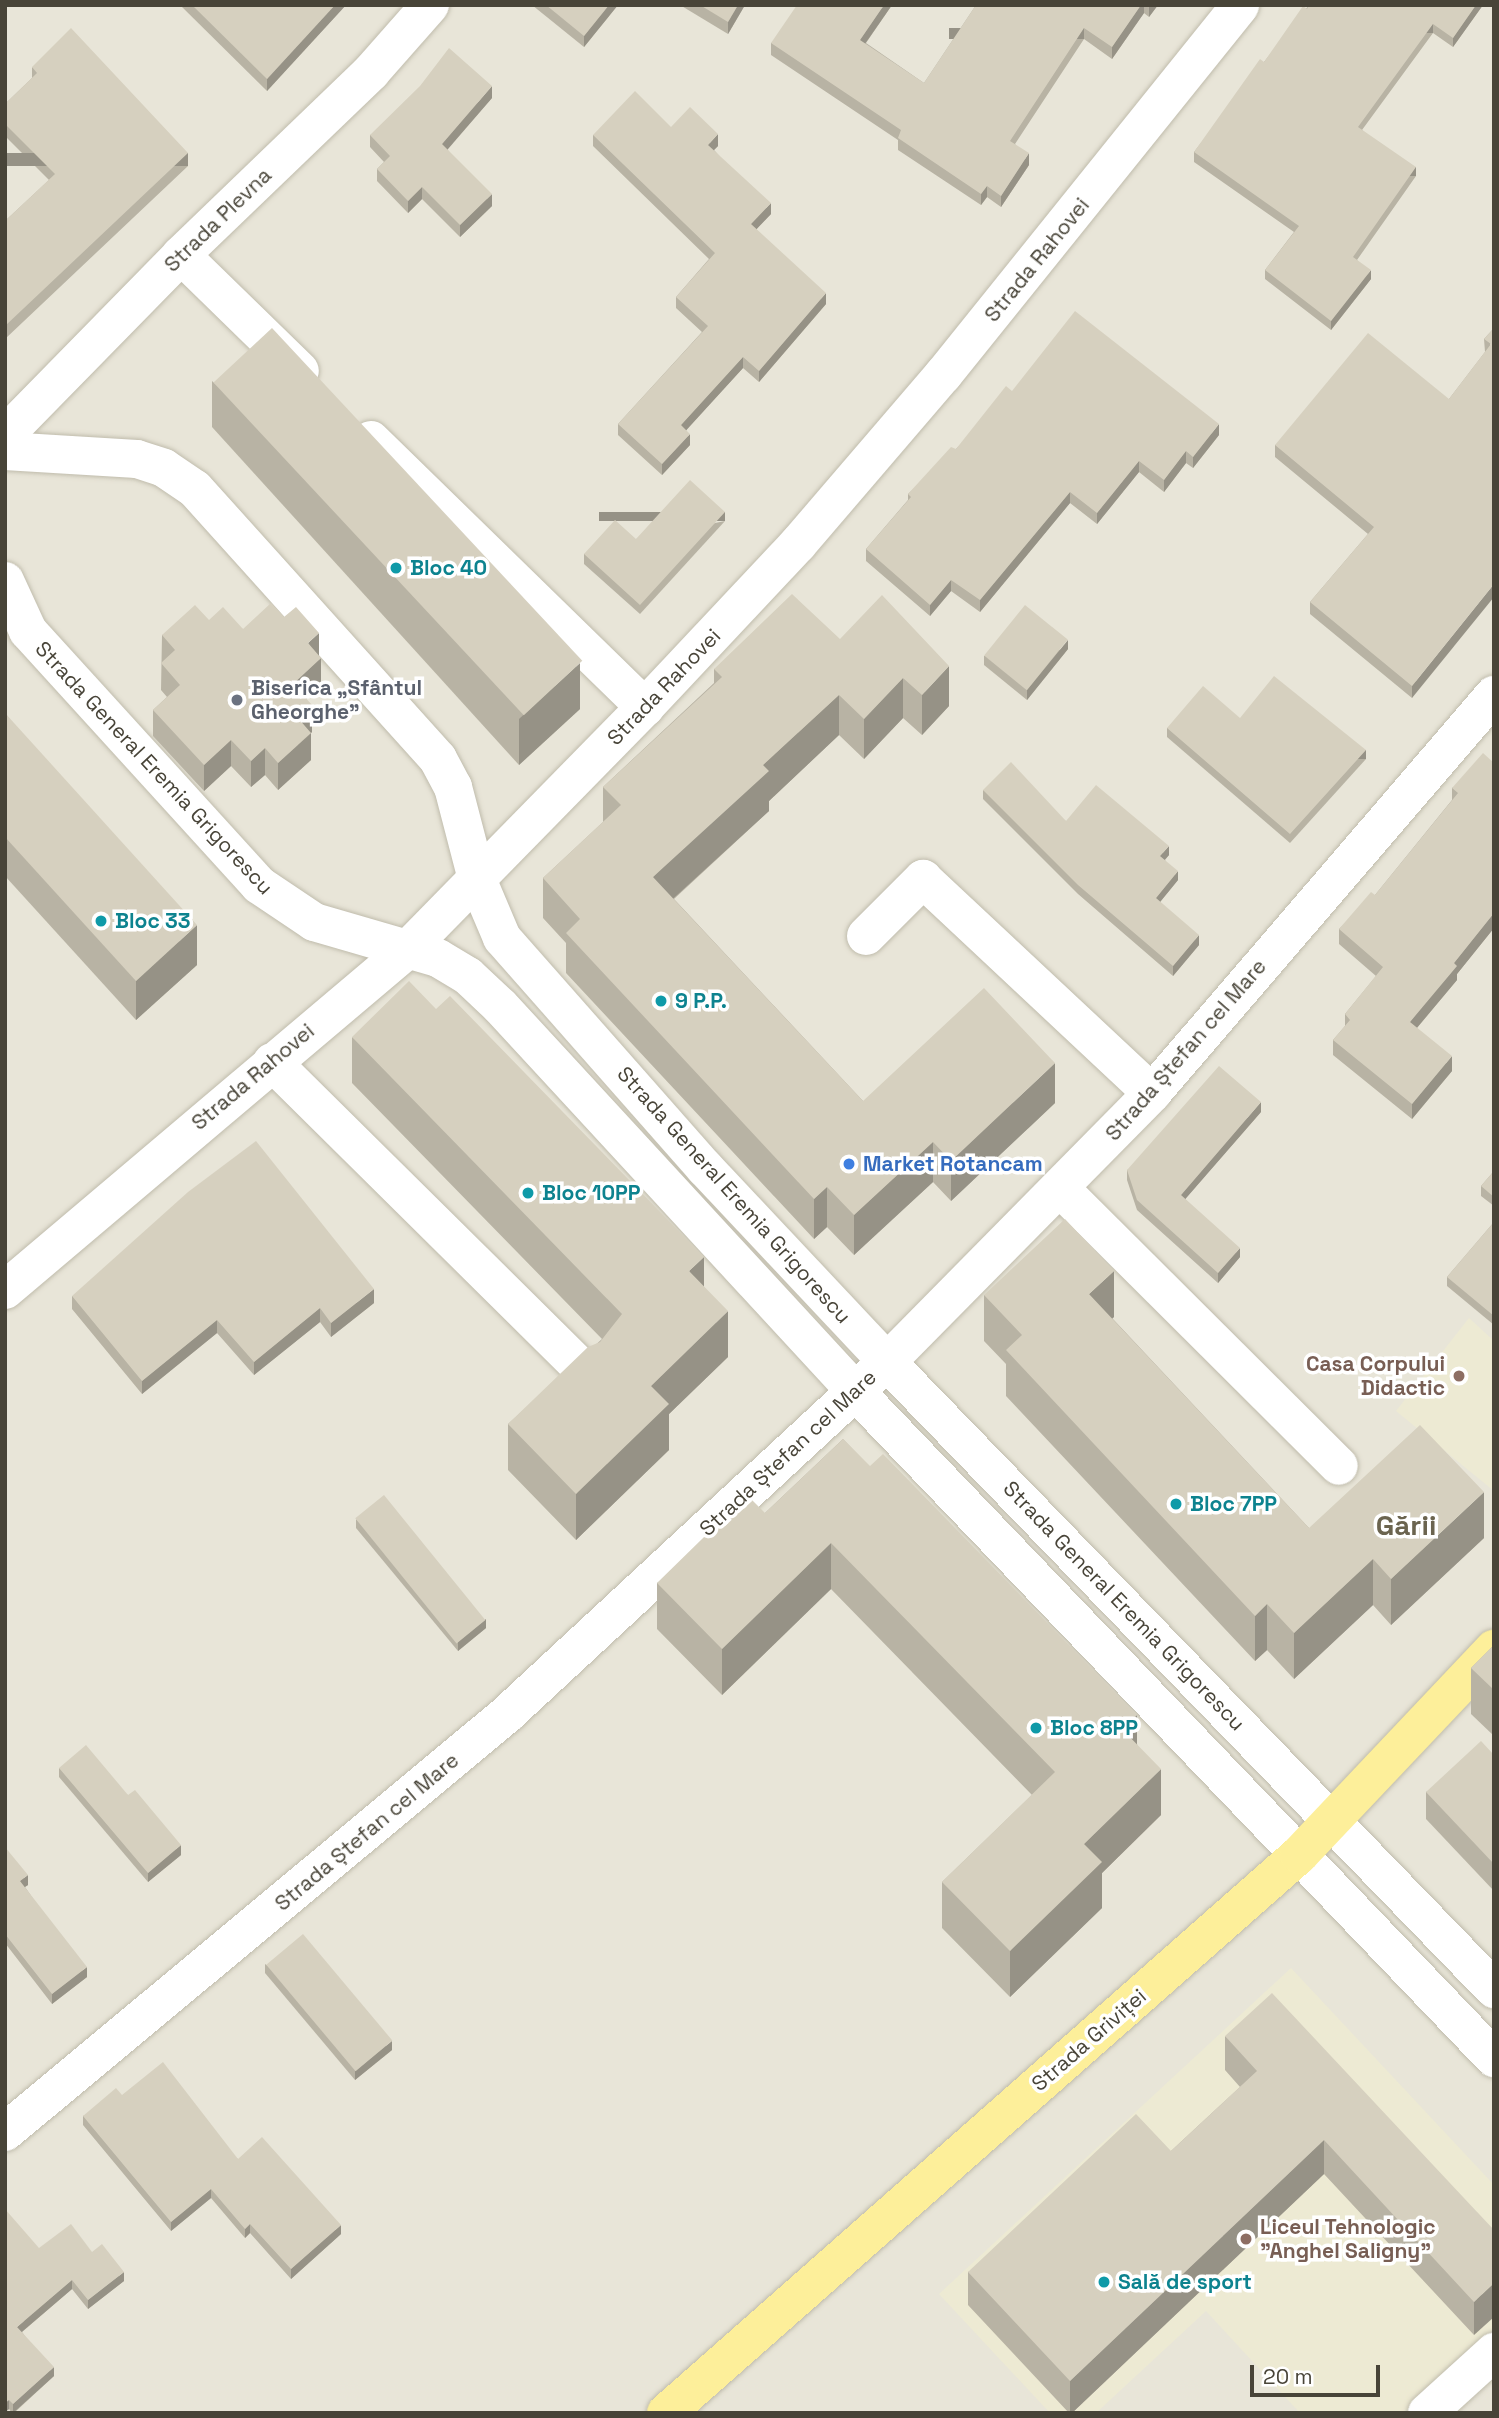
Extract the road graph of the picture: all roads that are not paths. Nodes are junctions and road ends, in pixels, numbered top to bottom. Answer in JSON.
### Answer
{"nodes":[{"id":1,"x":430,"y":5,"type":"edge"},
{"id":2,"x":1240,"y":5,"type":"edge"},
{"id":3,"x":181,"y":255,"type":"junction"},
{"id":4,"x":5,"y":435,"type":"edge"},
{"id":5,"x":5,"y":451,"type":"edge"},
{"id":6,"x":5,"y":582,"type":"edge"},
{"id":7,"x":1494,"y":695,"type":"edge"},
{"id":8,"x":645,"y":707,"type":"junction"},
{"id":9,"x":477,"y":879,"type":"junction"},
{"id":10,"x":866,"y":936,"type":"dead end"},
{"id":11,"x":408,"y":949,"type":"junction"},
{"id":12,"x":272,"y":1062,"type":"junction"},
{"id":13,"x":1152,"y":1093,"type":"junction"},
{"id":14,"x":1061,"y":1189,"type":"junction"},
{"id":15,"x":5,"y":1290,"type":"edge"},
{"id":16,"x":887,"y":1362,"type":"junction"},
{"id":17,"x":585,"y":1372,"type":"edge"},
{"id":18,"x":855,"y":1391,"type":"junction"},
{"id":19,"x":1339,"y":1466,"type":"dead end"},
{"id":20,"x":1494,"y":1649,"type":"edge"},
{"id":21,"x":1334,"y":1821,"type":"junction"},
{"id":22,"x":1299,"y":1855,"type":"junction"},
{"id":23,"x":1494,"y":1990,"type":"edge"},
{"id":24,"x":1494,"y":2058,"type":"edge"},
{"id":25,"x":5,"y":2132,"type":"edge"},
{"id":26,"x":1494,"y":2352,"type":"edge"},
{"id":27,"x":666,"y":2413,"type":"edge"},
{"id":28,"x":1427,"y":2413,"type":"edge"}],
"edges":[{"from":1,"to":3,"type":"street","name":"Strada Plevna"},
{"from":2,"to":8,"type":"street","name":"Strada Rahovei"},
{"from":3,"to":4,"type":"street","name":"Strada Plevna"},
{"from":3,"to":8,"type":"street"},
{"from":5,"to":9,"type":"street","name":"Strada General Eremia Grigorescu"},
{"from":6,"to":11,"type":"street","name":"Strada General Eremia Grigorescu"},
{"from":7,"to":13,"type":"street","name":"Strada Ștefan cel Mare"},
{"from":8,"to":9,"type":"street","name":"Strada Rahovei"},
{"from":9,"to":11,"type":"street","name":"Strada Rahovei"},
{"from":9,"to":16,"type":"street","name":"Strada General Eremia Grigorescu"},
{"from":10,"to":13,"type":"street"},
{"from":11,"to":12,"type":"street","name":"Strada Rahovei"},
{"from":11,"to":18,"type":"street","name":"Strada General Eremia Grigorescu"},
{"from":12,"to":15,"type":"street","name":"Strada Rahovei"},
{"from":12,"to":17,"type":"street"},
{"from":13,"to":14,"type":"street","name":"Strada Ștefan cel Mare"},
{"from":14,"to":16,"type":"street","name":"Strada Ștefan cel Mare"},
{"from":14,"to":19,"type":"street"},
{"from":16,"to":18,"type":"street","name":"Strada Ștefan cel Mare"},
{"from":16,"to":21,"type":"street","name":"Strada General Eremia Grigorescu"},
{"from":18,"to":22,"type":"street","name":"Strada General Eremia Grigorescu"},
{"from":18,"to":25,"type":"street","name":"Strada Ștefan cel Mare"},
{"from":20,"to":21,"type":"main road","name":"Strada Griviței"},
{"from":21,"to":22,"type":"main road","name":"Strada Griviței"},
{"from":21,"to":23,"type":"street","name":"Strada General Eremia Grigorescu"},
{"from":22,"to":24,"type":"street","name":"Strada General Eremia Grigorescu"},
{"from":22,"to":27,"type":"main road","name":"Strada Griviței"},
{"from":26,"to":28,"type":"street"}]}
